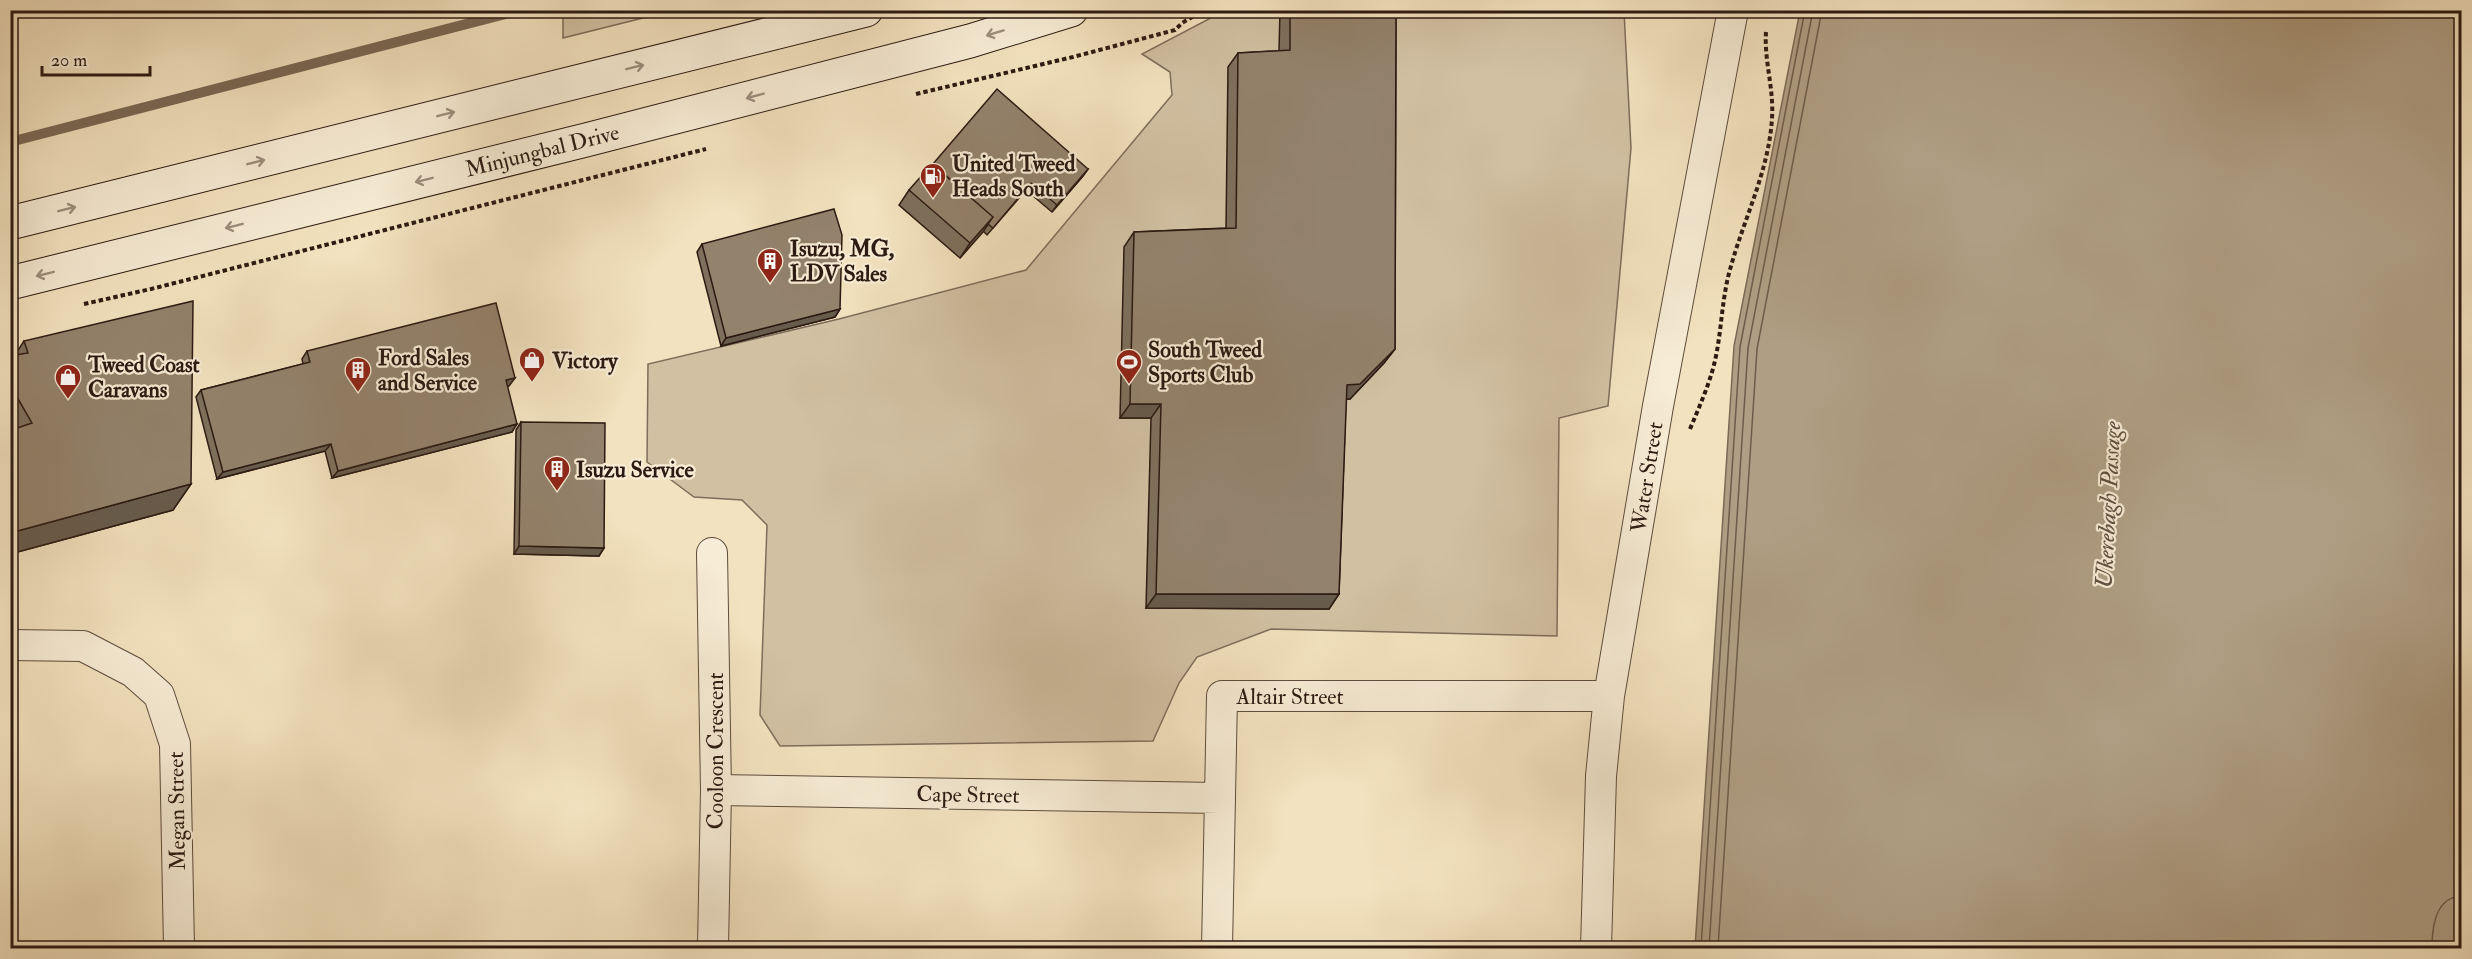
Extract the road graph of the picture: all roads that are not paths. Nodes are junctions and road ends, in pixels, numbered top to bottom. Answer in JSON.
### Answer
{"nodes":[{"id":1,"x":866,"y":10,"type":"edge"},
{"id":2,"x":1071,"y":10,"type":"edge"},
{"id":3,"x":1733,"y":10,"type":"edge"},
{"id":4,"x":10,"y":223,"type":"edge"},
{"id":5,"x":10,"y":283,"type":"edge"},
{"id":6,"x":712,"y":553,"type":"dead end"},
{"id":7,"x":10,"y":645,"type":"edge"},
{"id":8,"x":1609,"y":696,"type":"junction"},
{"id":9,"x":716,"y":790,"type":"junction"},
{"id":10,"x":1219,"y":798,"type":"junction"},
{"id":11,"x":179,"y":948,"type":"edge"},
{"id":12,"x":713,"y":948,"type":"edge"},
{"id":13,"x":1217,"y":948,"type":"edge"},
{"id":14,"x":1596,"y":948,"type":"edge"}],
"edges":[{"from":4,"to":1,"type":"main road","one_way":true},
{"from":2,"to":5,"type":"main road","name":"Minjungbal Drive","one_way":true},
{"from":3,"to":8,"type":"street","name":"Water Street"},
{"from":6,"to":9,"type":"street","name":"Cooloon Crescent"},
{"from":7,"to":11,"type":"street","name":"Megan Street"},
{"from":8,"to":10,"type":"street","name":"Altair Street"},
{"from":8,"to":14,"type":"street","name":"Water Street"},
{"from":9,"to":10,"type":"street","name":"Cape Street"},
{"from":9,"to":12,"type":"street","name":"Cooloon Crescent"},
{"from":10,"to":13,"type":"street","name":"Altair Street"}]}
